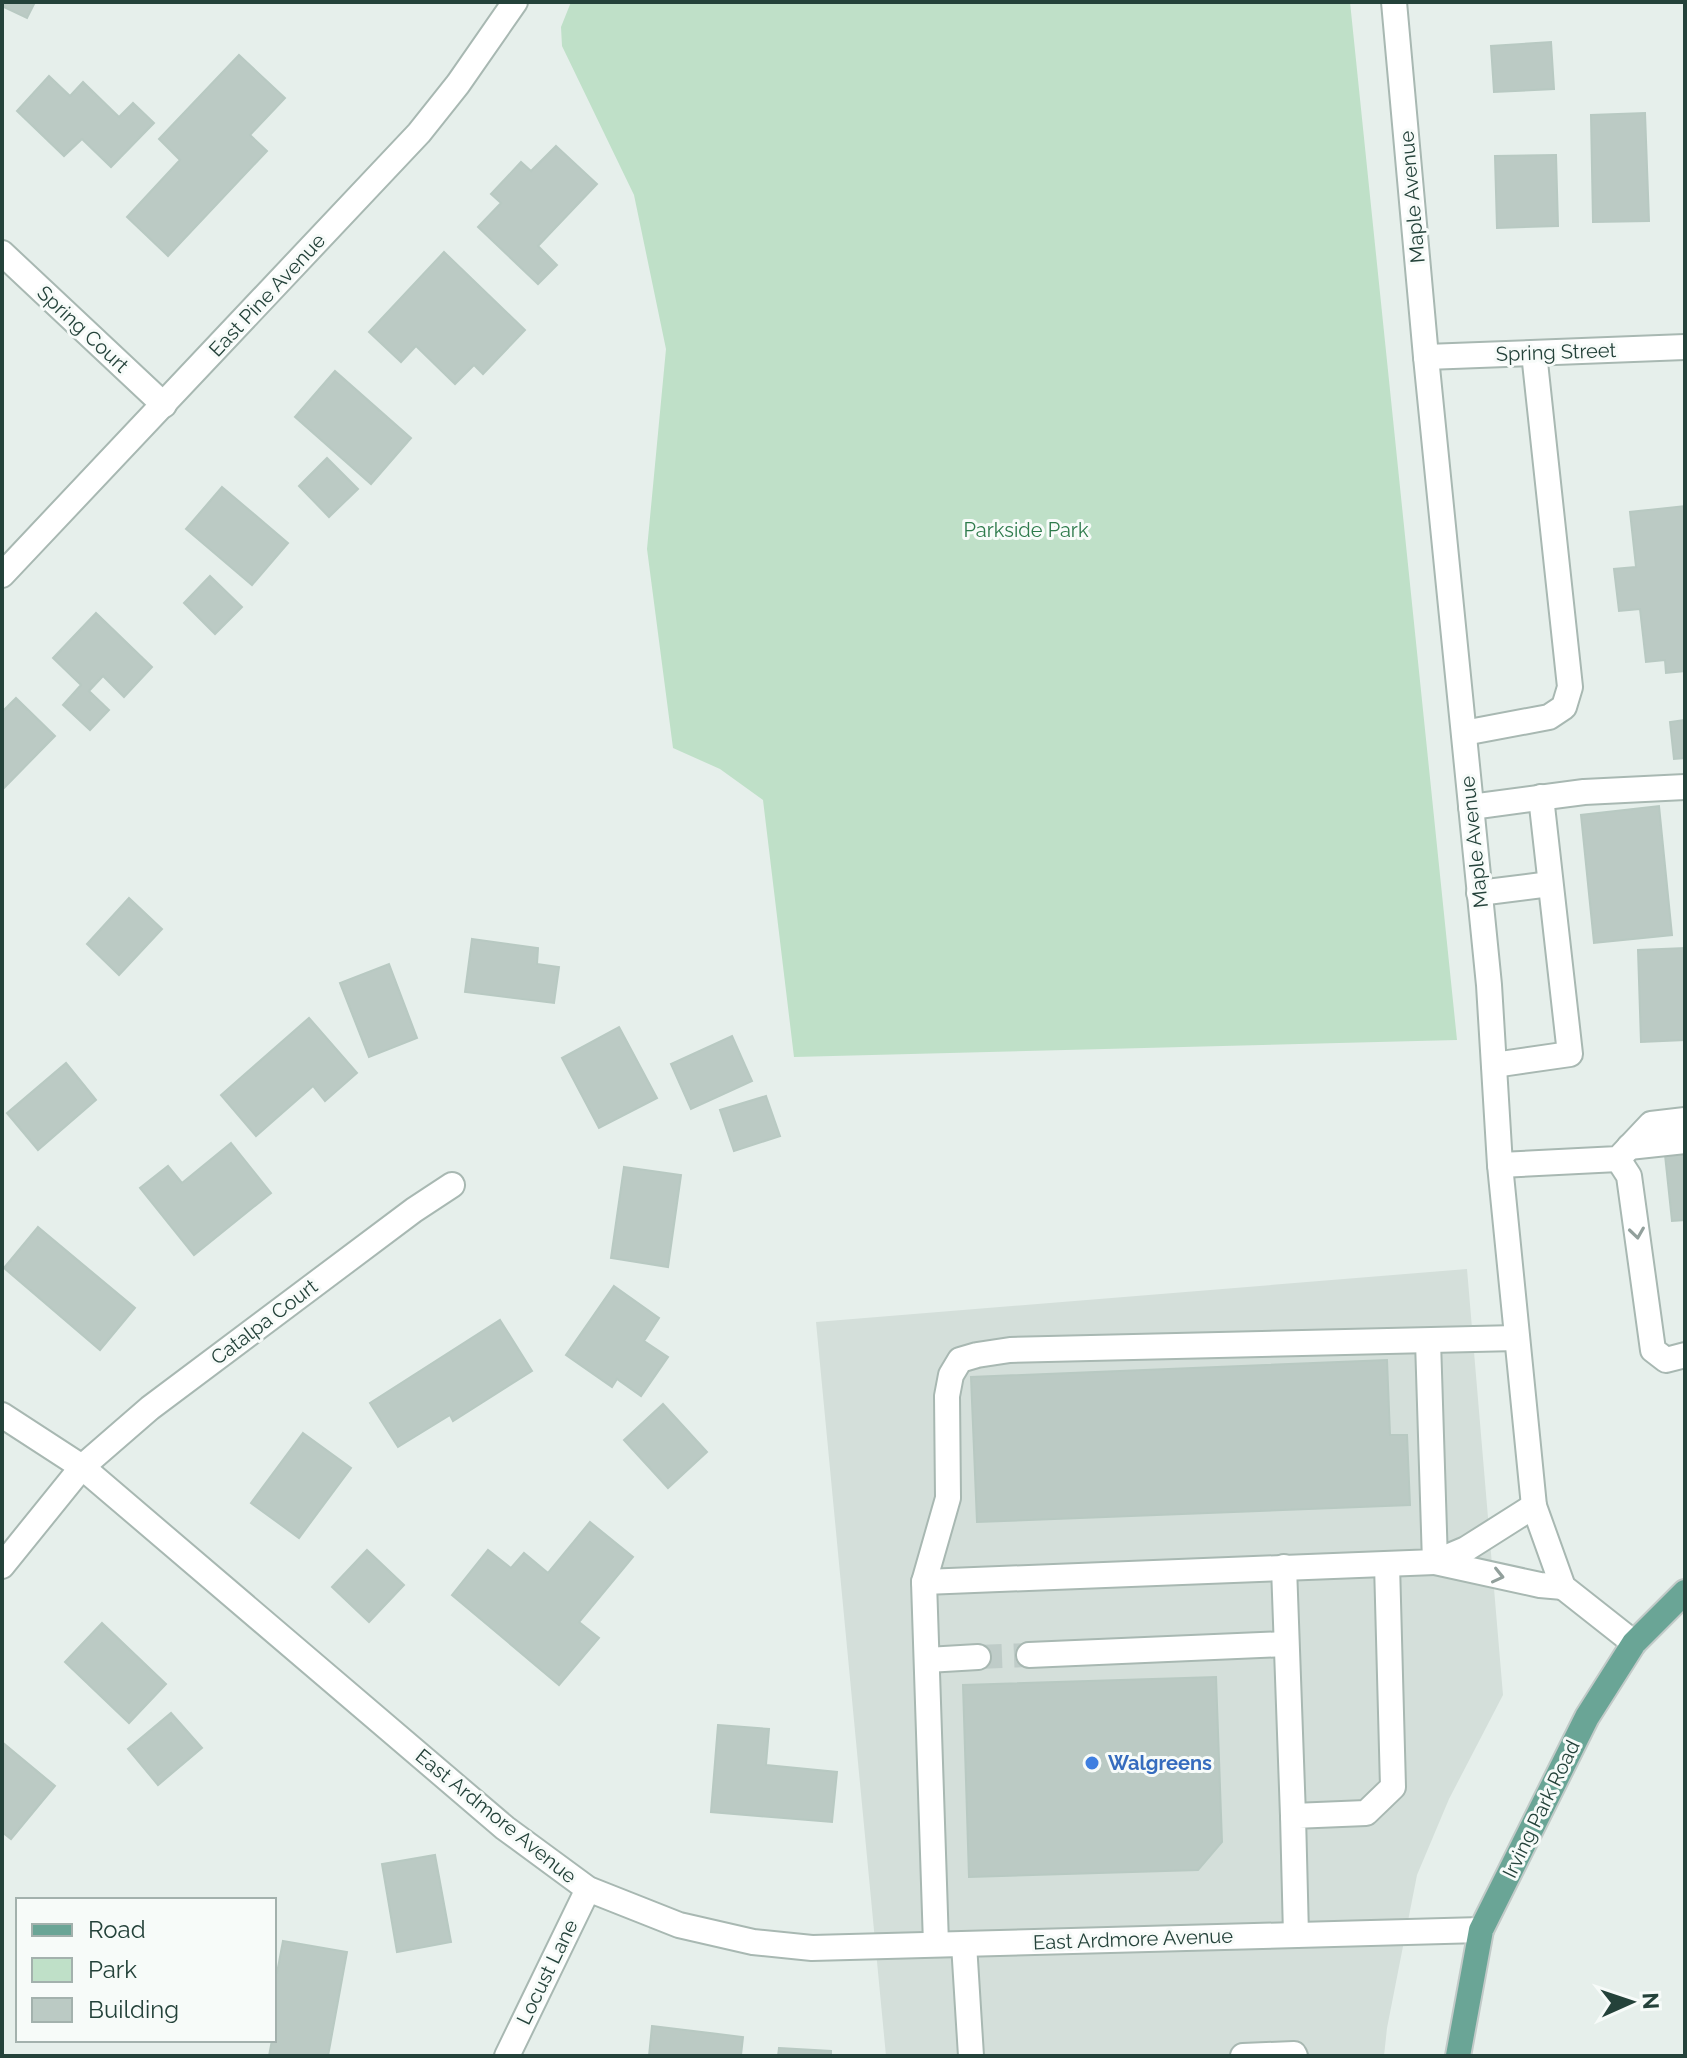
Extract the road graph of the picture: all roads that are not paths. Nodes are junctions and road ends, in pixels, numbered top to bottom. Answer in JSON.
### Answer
{"nodes":[{"id":1,"x":515,"y":2,"type":"edge"},
{"id":2,"x":1394,"y":2,"type":"edge"},
{"id":3,"x":2,"y":253,"type":"edge"},
{"id":4,"x":1685,"y":347,"type":"edge"},
{"id":5,"x":1534,"y":353,"type":"junction"},
{"id":6,"x":1426,"y":357,"type":"junction"},
{"id":7,"x":164,"y":405,"type":"junction"},
{"id":8,"x":2,"y":575,"type":"edge"},
{"id":9,"x":1464,"y":733,"type":"junction"},
{"id":10,"x":1685,"y":787,"type":"edge"},
{"id":11,"x":1541,"y":797,"type":"junction"},
{"id":12,"x":1471,"y":807,"type":"junction"},
{"id":13,"x":1550,"y":884,"type":"junction"},
{"id":14,"x":1479,"y":893,"type":"junction"},
{"id":15,"x":1494,"y":1065,"type":"junction"},
{"id":16,"x":1685,"y":1120,"type":"edge"},
{"id":17,"x":1685,"y":1141,"type":"edge"},
{"id":18,"x":1624,"y":1153,"type":"junction"},
{"id":19,"x":1500,"y":1165,"type":"junction"},
{"id":20,"x":452,"y":1185,"type":"dead end"},
{"id":21,"x":1517,"y":1338,"type":"junction"},
{"id":22,"x":1428,"y":1341,"type":"junction"},
{"id":23,"x":1685,"y":1355,"type":"edge"},
{"id":24,"x":2,"y":1415,"type":"edge"},
{"id":25,"x":82,"y":1467,"type":"junction"},
{"id":26,"x":1534,"y":1506,"type":"junction"},
{"id":27,"x":1435,"y":1562,"type":"junction"},
{"id":28,"x":1387,"y":1564,"type":"junction"},
{"id":29,"x":2,"y":1566,"type":"edge"},
{"id":30,"x":1284,"y":1567,"type":"junction"},
{"id":31,"x":924,"y":1582,"type":"junction"},
{"id":32,"x":1563,"y":1587,"type":"junction"},
{"id":33,"x":1685,"y":1592,"type":"edge"},
{"id":34,"x":1634,"y":1643,"type":"junction"},
{"id":35,"x":1286,"y":1644,"type":"junction"},
{"id":36,"x":1029,"y":1655,"type":"tunnel mouth"},
{"id":37,"x":978,"y":1657,"type":"tunnel mouth"},
{"id":38,"x":927,"y":1660,"type":"junction"},
{"id":39,"x":1293,"y":1816,"type":"junction"},
{"id":40,"x":588,"y":1889,"type":"junction"},
{"id":41,"x":1481,"y":1930,"type":"junction"},
{"id":42,"x":1296,"y":1935,"type":"junction"},
{"id":43,"x":936,"y":1944,"type":"junction"},
{"id":44,"x":964,"y":1944,"type":"junction"},
{"id":45,"x":507,"y":2056,"type":"edge"},
{"id":46,"x":971,"y":2056,"type":"edge"},
{"id":47,"x":1243,"y":2056,"type":"edge"},
{"id":48,"x":1295,"y":2056,"type":"edge"},
{"id":49,"x":1458,"y":2056,"type":"edge"}],
"edges":[{"from":1,"to":7,"type":"street","name":"East Pine Avenue"},
{"from":2,"to":6,"type":"street","name":"Maple Avenue"},
{"from":3,"to":7,"type":"street","name":"Spring Court"},
{"from":4,"to":5,"type":"street","name":"Spring Street"},
{"from":5,"to":6,"type":"street","name":"Spring Street"},
{"from":5,"to":9,"type":"street"},
{"from":6,"to":9,"type":"street","name":"Maple Avenue"},
{"from":7,"to":8,"type":"street","name":"East Pine Avenue"},
{"from":9,"to":12,"type":"street","name":"Maple Avenue"},
{"from":10,"to":11,"type":"street"},
{"from":11,"to":12,"type":"street"},
{"from":11,"to":13,"type":"street"},
{"from":12,"to":14,"type":"street","name":"Maple Avenue"},
{"from":13,"to":14,"type":"street"},
{"from":13,"to":15,"type":"street"},
{"from":14,"to":15,"type":"street","name":"Maple Avenue"},
{"from":15,"to":19,"type":"street","name":"Maple Avenue"},
{"from":16,"to":18,"type":"street"},
{"from":17,"to":18,"type":"street"},
{"from":18,"to":19,"type":"street"},
{"from":18,"to":23,"type":"street","one_way":true},
{"from":19,"to":21,"type":"street","name":"Maple Avenue"},
{"from":20,"to":25,"type":"street","name":"Catalpa Court"},
{"from":21,"to":22,"type":"street"},
{"from":21,"to":26,"type":"street","name":"Maple Avenue"},
{"from":22,"to":27,"type":"street"},
{"from":22,"to":31,"type":"street"},
{"from":24,"to":25,"type":"street","name":"East Ardmore Avenue"},
{"from":25,"to":29,"type":"street","name":"Catalpa Court"},
{"from":25,"to":40,"type":"street","name":"East Ardmore Avenue"},
{"from":26,"to":27,"type":"street"},
{"from":26,"to":32,"type":"street","name":"Maple Avenue"},
{"from":27,"to":28,"type":"street"},
{"from":27,"to":32,"type":"street","one_way":true},
{"from":28,"to":30,"type":"street"},
{"from":28,"to":39,"type":"street"},
{"from":30,"to":31,"type":"street"},
{"from":30,"to":35,"type":"street"},
{"from":31,"to":38,"type":"street"},
{"from":32,"to":34,"type":"street"},
{"from":33,"to":34,"type":"main road","name":"Irving Park Road"},
{"from":34,"to":41,"type":"main road","name":"Irving Park Road"},
{"from":35,"to":36,"type":"street"},
{"from":35,"to":39,"type":"street"},
{"from":37,"to":38,"type":"street"},
{"from":38,"to":43,"type":"street"},
{"from":39,"to":42,"type":"street"},
{"from":40,"to":43,"type":"street","name":"East Ardmore Avenue"},
{"from":40,"to":45,"type":"street","name":"Locust Lane"},
{"from":41,"to":42,"type":"street","name":"East Ardmore Avenue"},
{"from":41,"to":49,"type":"main road","name":"Irving Park Road"},
{"from":42,"to":44,"type":"street","name":"East Ardmore Avenue"},
{"from":43,"to":44,"type":"street","name":"East Ardmore Avenue"},
{"from":44,"to":46,"type":"street"},
{"from":47,"to":48,"type":"street"}]}
